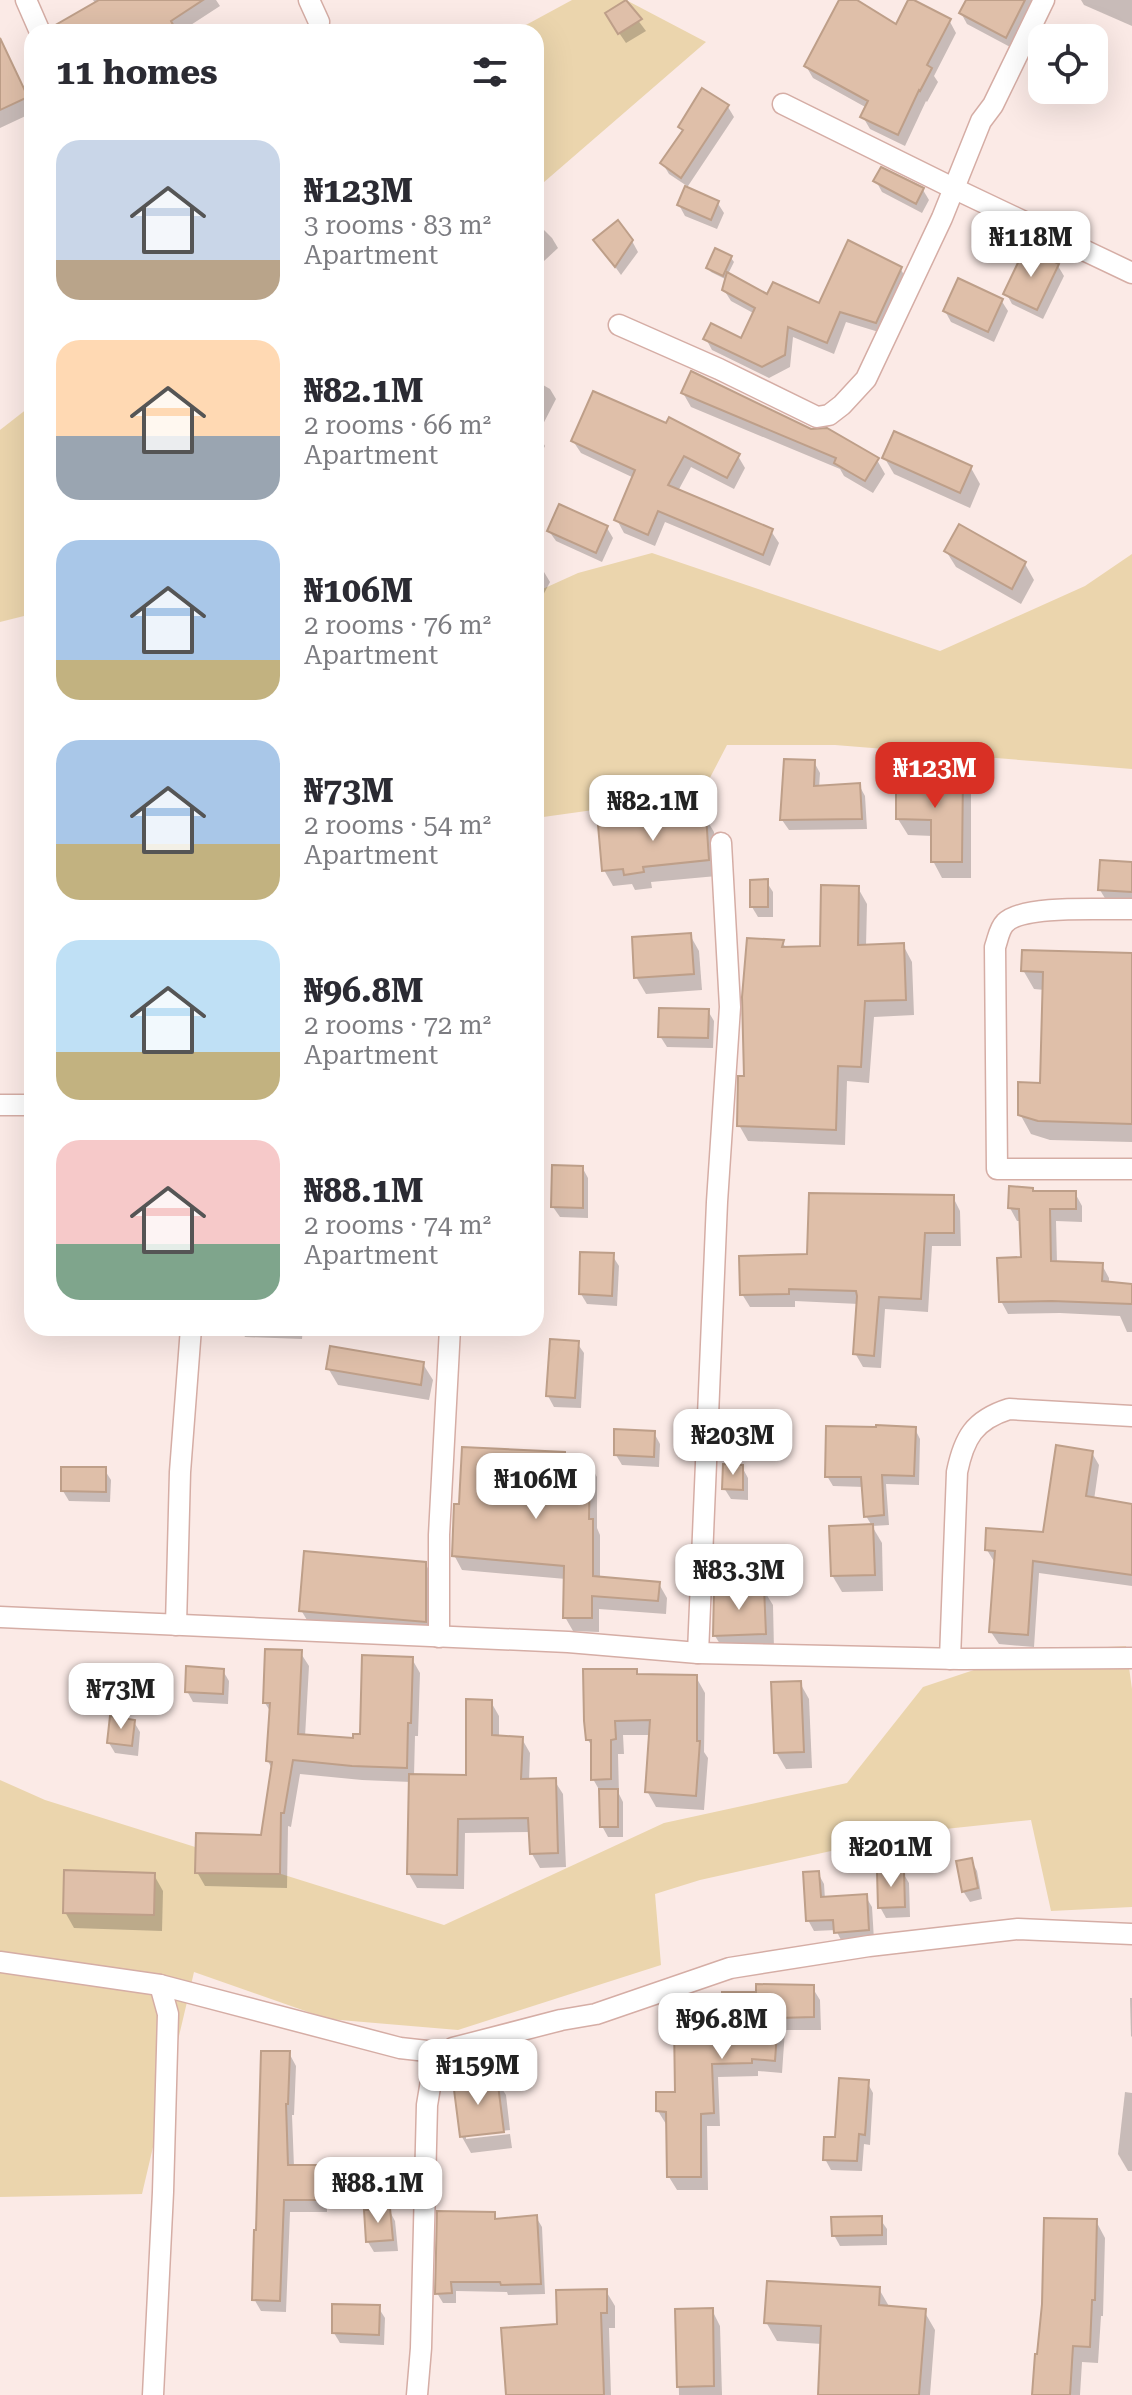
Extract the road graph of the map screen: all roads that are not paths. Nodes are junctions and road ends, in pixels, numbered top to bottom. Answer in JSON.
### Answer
{"nodes":[{"id":1,"x":26,"y":0,"type":"edge"},
{"id":2,"x":309,"y":0,"type":"edge"},
{"id":3,"x":1044,"y":0,"type":"edge"},
{"id":4,"x":319,"y":22,"type":"dead end"},
{"id":5,"x":36,"y":24,"type":"edge"},
{"id":6,"x":783,"y":104,"type":"dead end"},
{"id":7,"x":953,"y":188,"type":"junction"},
{"id":8,"x":973,"y":198,"type":"junction"},
{"id":9,"x":942,"y":218,"type":"junction"},
{"id":10,"x":1132,"y":273,"type":"edge"},
{"id":11,"x":619,"y":325,"type":"dead end"},
{"id":12,"x":721,"y":843,"type":"dead end"},
{"id":13,"x":1132,"y":909,"type":"edge"},
{"id":14,"x":0,"y":1105,"type":"edge"},
{"id":15,"x":24,"y":1105,"type":"edge"},
{"id":16,"x":1132,"y":1169,"type":"edge"},
{"id":17,"x":190,"y":1336,"type":"edge"},
{"id":18,"x":450,"y":1336,"type":"edge"},
{"id":19,"x":1132,"y":1416,"type":"edge"},
{"id":20,"x":0,"y":1617,"type":"edge"},
{"id":21,"x":176,"y":1625,"type":"junction"},
{"id":22,"x":439,"y":1637,"type":"junction"},
{"id":23,"x":698,"y":1653,"type":"junction"},
{"id":24,"x":1132,"y":1658,"type":"edge"},
{"id":25,"x":950,"y":1659,"type":"junction"},
{"id":26,"x":1132,"y":1934,"type":"edge"},
{"id":27,"x":0,"y":1962,"type":"edge"},
{"id":28,"x":160,"y":1985,"type":"junction"},
{"id":29,"x":184,"y":1992,"type":"junction"},
{"id":30,"x":168,"y":2014,"type":"junction"},
{"id":31,"x":445,"y":2053,"type":"junction"},
{"id":32,"x":153,"y":2395,"type":"edge"},
{"id":33,"x":417,"y":2395,"type":"edge"}],
"edges":[{"from":1,"to":5,"type":"street"},
{"from":2,"to":4,"type":"street"},
{"from":3,"to":7,"type":"street"},
{"from":6,"to":7,"type":"street"},
{"from":7,"to":8,"type":"street"},
{"from":7,"to":9,"type":"street"},
{"from":8,"to":9,"type":"street"},
{"from":8,"to":10,"type":"street"},
{"from":9,"to":11,"type":"street"},
{"from":12,"to":23,"type":"street"},
{"from":13,"to":16,"type":"street"},
{"from":14,"to":15,"type":"street"},
{"from":17,"to":21,"type":"street"},
{"from":18,"to":22,"type":"street"},
{"from":19,"to":25,"type":"street"},
{"from":20,"to":21,"type":"street"},
{"from":21,"to":22,"type":"street"},
{"from":22,"to":23,"type":"street"},
{"from":23,"to":25,"type":"street"},
{"from":24,"to":25,"type":"street"},
{"from":26,"to":31,"type":"street"},
{"from":27,"to":28,"type":"street"},
{"from":28,"to":29,"type":"street"},
{"from":28,"to":30,"type":"street"},
{"from":29,"to":30,"type":"street"},
{"from":29,"to":31,"type":"street"},
{"from":30,"to":32,"type":"street"},
{"from":31,"to":33,"type":"street"}]}
